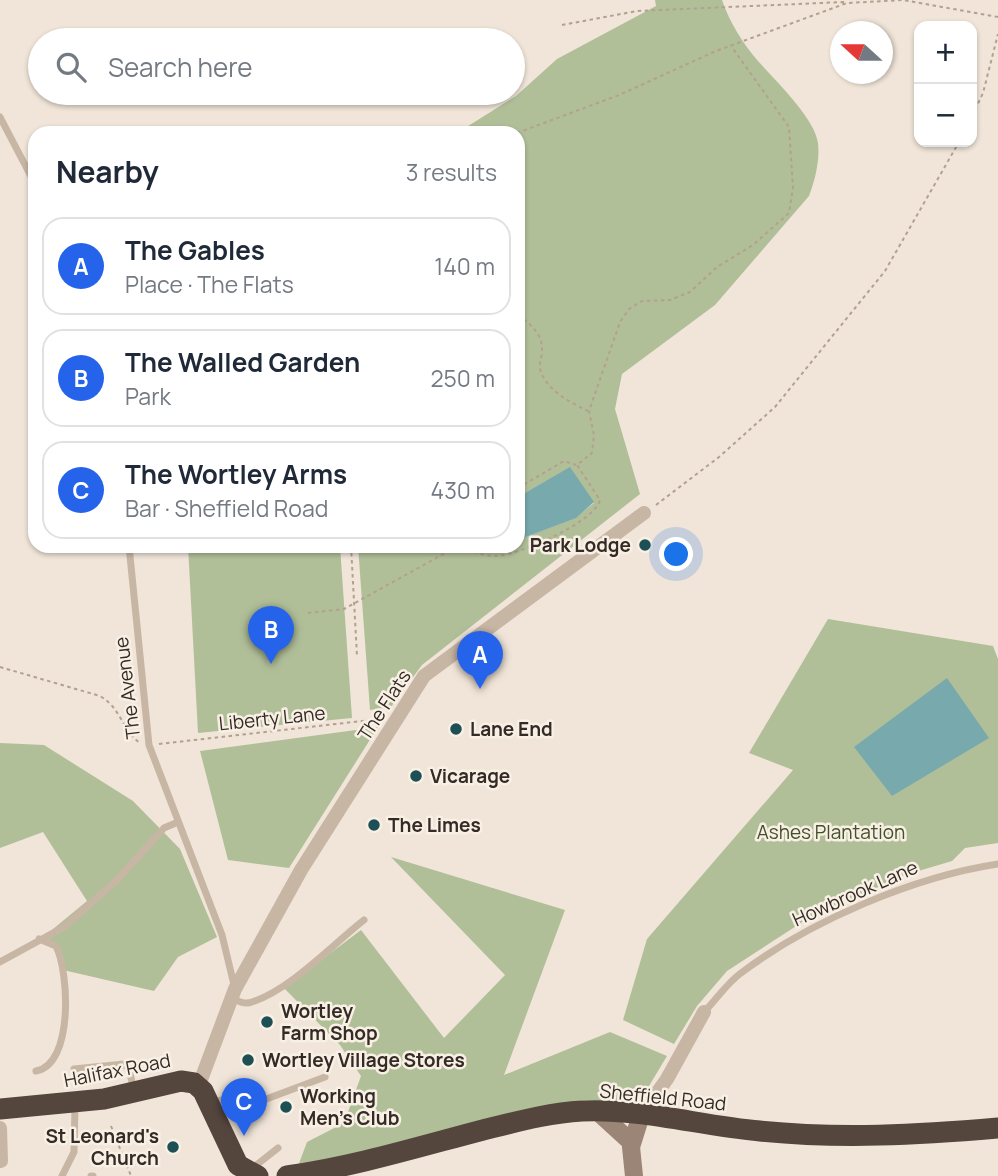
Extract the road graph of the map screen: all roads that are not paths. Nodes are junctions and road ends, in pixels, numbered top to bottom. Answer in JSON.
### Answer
{"nodes":[{"id":1,"x":0,"y":117,"type":"edge"},
{"id":2,"x":28,"y":171,"type":"edge"},
{"id":3,"x":644,"y":513,"type":"road end"},
{"id":4,"x":130,"y":553,"type":"edge"},
{"id":5,"x":178,"y":822,"type":"junction"},
{"id":6,"x":998,"y":864,"type":"edge"},
{"id":7,"x":364,"y":920,"type":"dead end"},
{"id":8,"x":64,"y":927,"type":"junction"},
{"id":9,"x":38,"y":939,"type":"junction"},
{"id":10,"x":56,"y":946,"type":"junction"},
{"id":11,"x":0,"y":962,"type":"edge"},
{"id":12,"x":232,"y":994,"type":"junction"},
{"id":13,"x":704,"y":1012,"type":"joint"},
{"id":14,"x":74,"y":1069,"type":"dead end"},
{"id":15,"x":36,"y":1071,"type":"dead end"},
{"id":16,"x":325,"y":1077,"type":"dead end"},
{"id":17,"x":134,"y":1092,"type":"junction"},
{"id":18,"x":204,"y":1094,"type":"junction"},
{"id":19,"x":75,"y":1102,"type":"junction"},
{"id":20,"x":0,"y":1109,"type":"edge"},
{"id":21,"x":597,"y":1111,"type":"junction"},
{"id":22,"x":641,"y":1115,"type":"junction"},
{"id":23,"x":0,"y":1128,"type":"edge"},
{"id":24,"x":998,"y":1128,"type":"edge"},
{"id":25,"x":632,"y":1143,"type":"junction"},
{"id":26,"x":278,"y":1148,"type":"dead end"},
{"id":27,"x":4,"y":1161,"type":"edge"},
{"id":28,"x":253,"y":1174,"type":"edge"},
{"id":29,"x":62,"y":1176,"type":"edge"},
{"id":30,"x":287,"y":1176,"type":"edge"},
{"id":31,"x":634,"y":1176,"type":"edge"}],
"edges":[{"from":1,"to":2,"type":"lane"},
{"from":3,"to":12,"type":"street","name":"The Flats"},
{"from":4,"to":5,"type":"lane","name":"The Avenue"},
{"from":5,"to":8,"type":"lane"},
{"from":5,"to":12,"type":"lane","name":"The Avenue"},
{"from":6,"to":13,"type":"lane","name":"Howbrook Lane"},
{"from":7,"to":12,"type":"lane"},
{"from":8,"to":9,"type":"lane"},
{"from":8,"to":10,"type":"lane"},
{"from":9,"to":10,"type":"lane"},
{"from":9,"to":11,"type":"lane"},
{"from":10,"to":15,"type":"lane"},
{"from":12,"to":18,"type":"street","name":"The Flats"},
{"from":13,"to":22,"type":"street","name":"Howbrook Lane"},
{"from":14,"to":17,"type":"lane"},
{"from":16,"to":18,"type":"lane"},
{"from":17,"to":18,"type":"highway","name":"Halifax Road"},
{"from":17,"to":19,"type":"highway","name":"Halifax Road"},
{"from":18,"to":28,"type":"highway"},
{"from":19,"to":20,"type":"highway","name":"Halifax Road"},
{"from":19,"to":29,"type":"lane"},
{"from":21,"to":22,"type":"highway","name":"Sheffield Road"},
{"from":21,"to":25,"type":"street"},
{"from":21,"to":30,"type":"highway","name":"Sheffield Road"},
{"from":22,"to":24,"type":"highway","name":"Sheffield Road"},
{"from":22,"to":25,"type":"street"},
{"from":23,"to":27,"type":"street"},
{"from":25,"to":31,"type":"street"},
{"from":26,"to":28,"type":"lane"}]}
